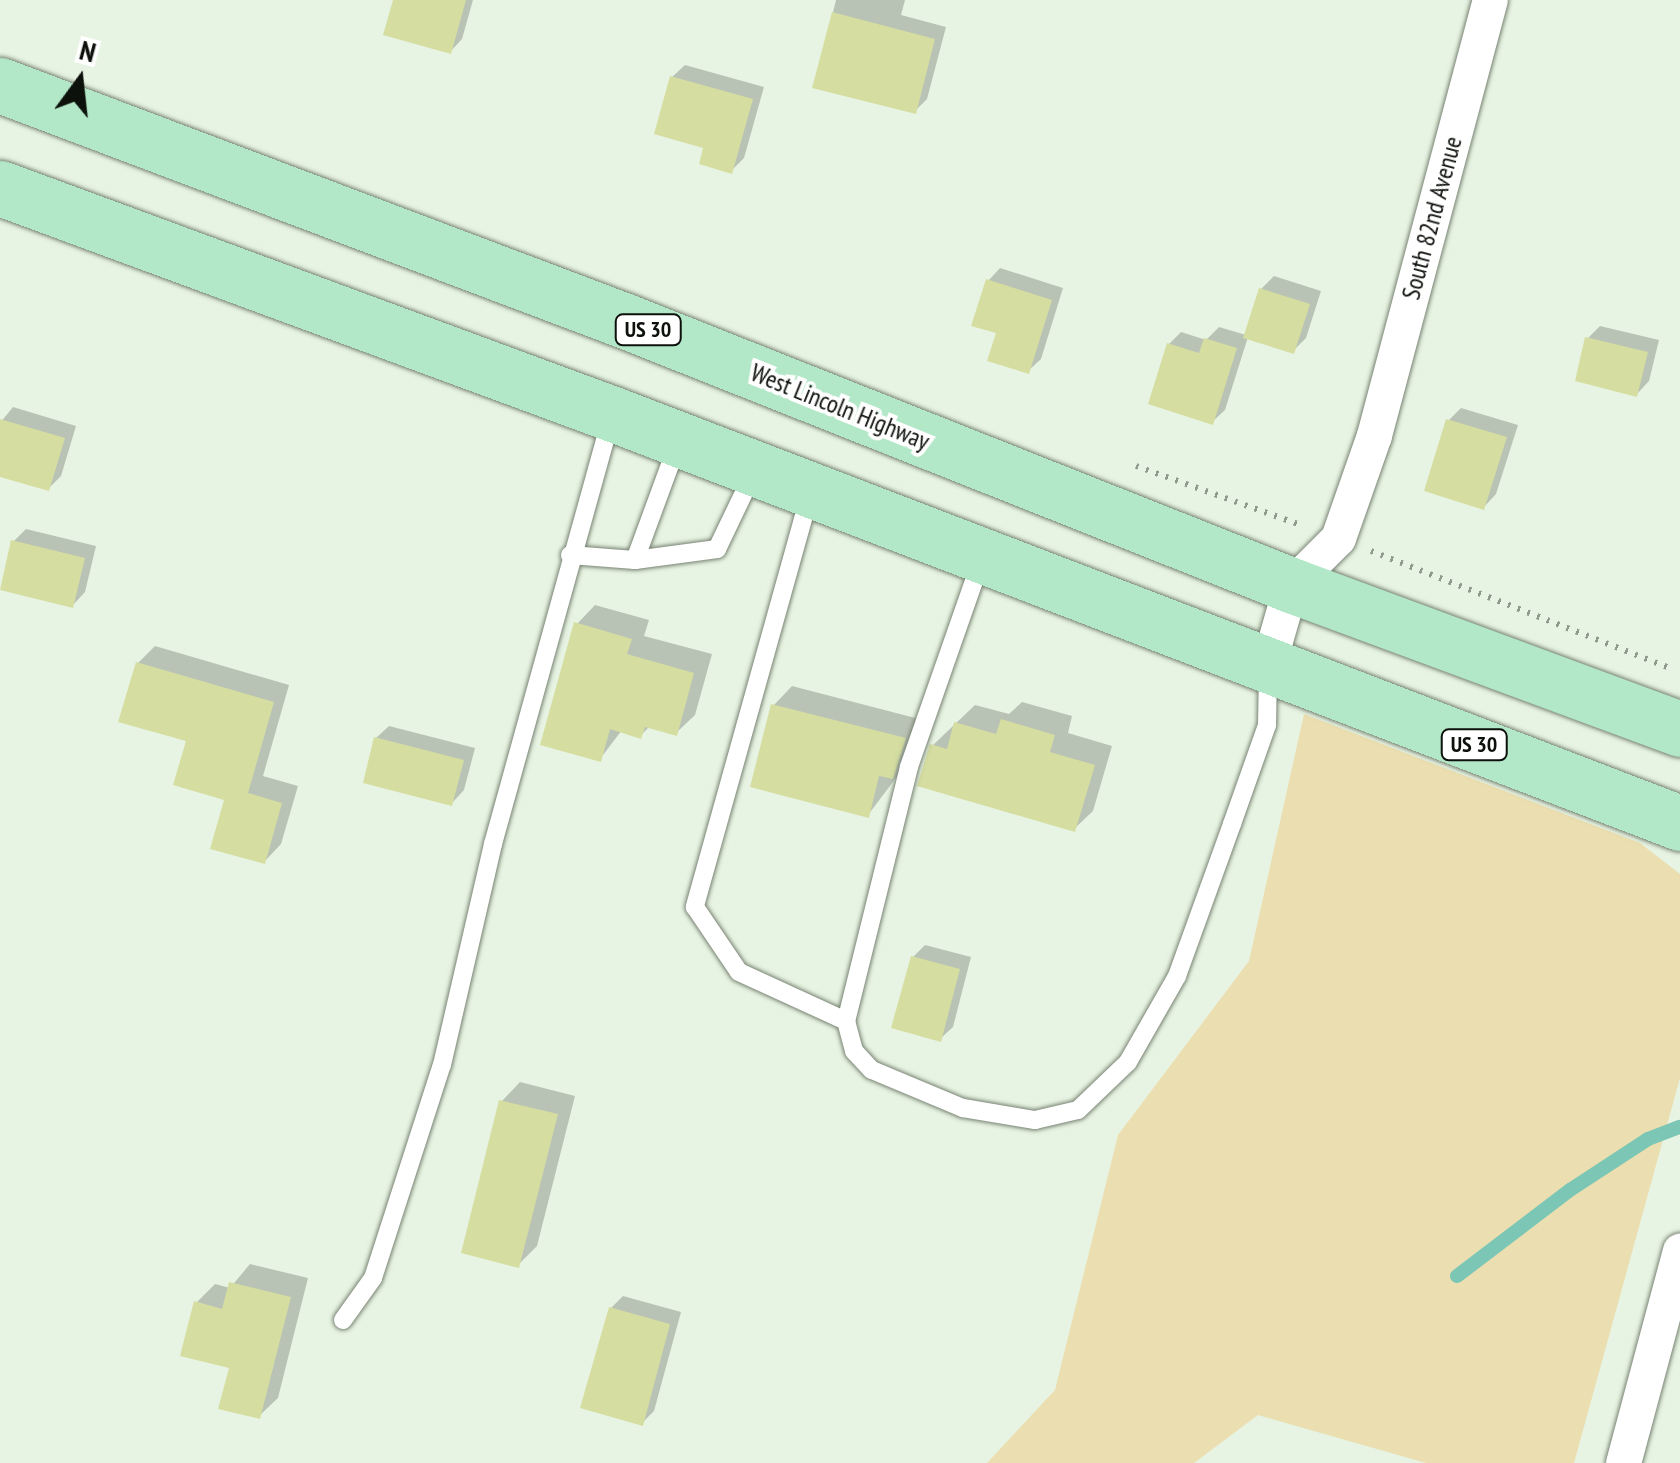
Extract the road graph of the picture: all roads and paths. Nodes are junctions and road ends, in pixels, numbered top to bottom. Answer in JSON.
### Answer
{"nodes":[{"id":1,"x":1490,"y":0,"type":"edge"},
{"id":2,"x":0,"y":85,"type":"edge"},
{"id":3,"x":0,"y":188,"type":"edge"},
{"id":4,"x":613,"y":414,"type":"junction"},
{"id":5,"x":680,"y":440,"type":"junction"},
{"id":6,"x":756,"y":468,"type":"junction"},
{"id":7,"x":811,"y":490,"type":"junction"},
{"id":8,"x":570,"y":555,"type":"junction"},
{"id":9,"x":983,"y":556,"type":"junction"},
{"id":10,"x":636,"y":560,"type":"junction"},
{"id":11,"x":1291,"y":586,"type":"junction"},
{"id":12,"x":1268,"y":666,"type":"junction"},
{"id":13,"x":1680,"y":728,"type":"edge"},
{"id":14,"x":1680,"y":823,"type":"edge"},
{"id":15,"x":846,"y":1021,"type":"junction"},
{"id":16,"x":1680,"y":1251,"type":"edge"},
{"id":17,"x":343,"y":1320,"type":"dead end"},
{"id":18,"x":1623,"y":1463,"type":"edge"}],
"edges":[{"from":1,"to":11,"type":"street","name":"South 82nd Avenue"},
{"from":2,"to":11,"type":"main road","name":"West Lincoln Highway","number":"US 30"},
{"from":3,"to":4,"type":"main road","number":"US 30"},
{"from":4,"to":5,"type":"main road","number":"US 30"},
{"from":4,"to":8,"type":"lane"},
{"from":5,"to":6,"type":"main road","number":"US 30"},
{"from":5,"to":10,"type":"lane"},
{"from":6,"to":7,"type":"main road","number":"US 30"},
{"from":6,"to":10,"type":"lane"},
{"from":7,"to":9,"type":"main road","number":"US 30"},
{"from":7,"to":15,"type":"lane"},
{"from":8,"to":10,"type":"lane"},
{"from":8,"to":17,"type":"lane"},
{"from":9,"to":12,"type":"main road","number":"US 30"},
{"from":9,"to":15,"type":"lane"},
{"from":11,"to":12,"type":"street"},
{"from":11,"to":13,"type":"main road","name":"West Lincoln Highway","number":"US 30"},
{"from":12,"to":14,"type":"main road","number":"US 30"},
{"from":12,"to":15,"type":"lane"},
{"from":16,"to":18,"type":"street"}]}
